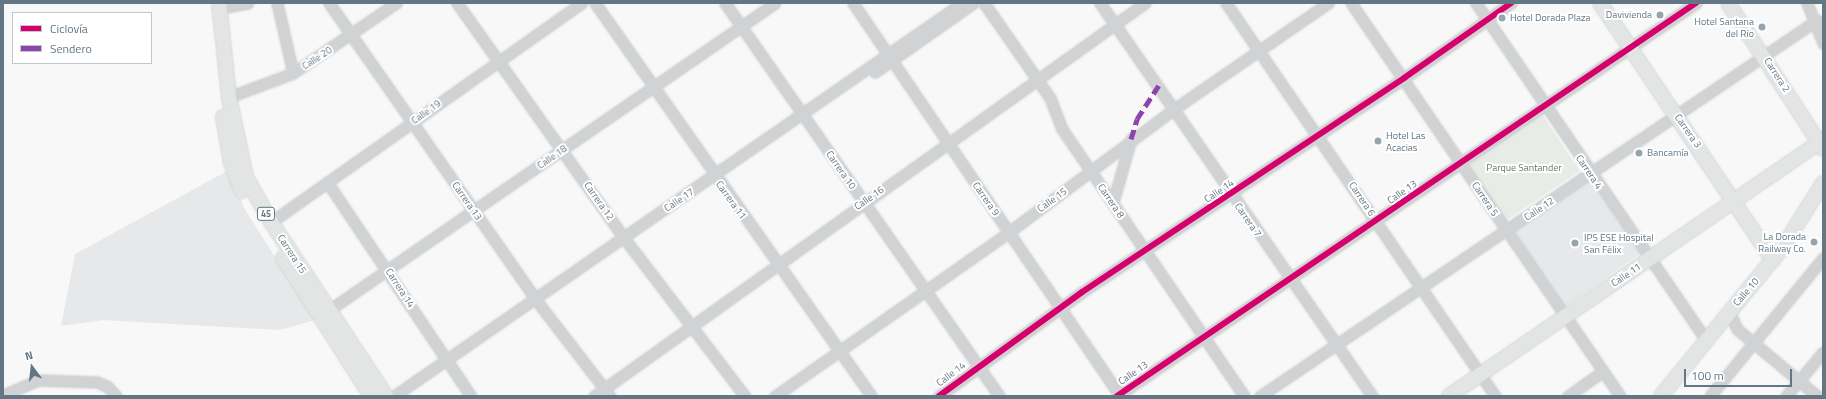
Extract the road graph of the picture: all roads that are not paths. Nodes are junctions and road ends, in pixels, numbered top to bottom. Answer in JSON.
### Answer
{"nodes":[{"id":1,"x":248,"y":3,"type":"edge"},
{"id":2,"x":277,"y":3,"type":"edge"},
{"id":3,"x":329,"y":3,"type":"edge"},
{"id":4,"x":396,"y":3,"type":"edge"},
{"id":5,"x":457,"y":3,"type":"edge"},
{"id":6,"x":582,"y":3,"type":"edge"},
{"id":7,"x":595,"y":3,"type":"edge"},
{"id":8,"x":725,"y":3,"type":"edge"},
{"id":9,"x":775,"y":3,"type":"edge"},
{"id":10,"x":853,"y":3,"type":"edge"},
{"id":11,"x":962,"y":3,"type":"edge"},
{"id":12,"x":973,"y":3,"type":"edge"},
{"id":13,"x":984,"y":3,"type":"edge"},
{"id":14,"x":1100,"y":3,"type":"edge"},
{"id":15,"x":1145,"y":3,"type":"edge"},
{"id":16,"x":1226,"y":3,"type":"edge"},
{"id":17,"x":1328,"y":3,"type":"edge"},
{"id":18,"x":1350,"y":3,"type":"edge"},
{"id":19,"x":1476,"y":3,"type":"edge"},
{"id":20,"x":1510,"y":3,"type":"edge"},
{"id":21,"x":1600,"y":3,"type":"edge"},
{"id":22,"x":1696,"y":3,"type":"edge"},
{"id":23,"x":1728,"y":3,"type":"edge"},
{"id":24,"x":1807,"y":3,"type":"edge"},
{"id":25,"x":217,"y":5,"type":"edge"},
{"id":26,"x":1487,"y":19,"type":"junction"},
{"id":27,"x":1817,"y":20,"type":"junction"},
{"id":28,"x":1115,"y":24,"type":"junction"},
{"id":29,"x":741,"y":26,"type":"junction"},
{"id":30,"x":352,"y":35,"type":"junction"},
{"id":31,"x":1823,"y":43,"type":"edge"},
{"id":32,"x":1630,"y":49,"type":"junction"},
{"id":33,"x":1258,"y":50,"type":"junction"},
{"id":34,"x":890,"y":55,"type":"junction"},
{"id":35,"x":1765,"y":57,"type":"junction"},
{"id":36,"x":496,"y":61,"type":"junction"},
{"id":37,"x":293,"y":73,"type":"junction"},
{"id":38,"x":1036,"y":77,"type":"junction"},
{"id":39,"x":1404,"y":78,"type":"junction"},
{"id":40,"x":653,"y":87,"type":"junction"},
{"id":41,"x":229,"y":97,"type":"junction"},
{"id":42,"x":1546,"y":106,"type":"junction"},
{"id":43,"x":1174,"y":108,"type":"junction"},
{"id":44,"x":1677,"y":115,"type":"junction"},
{"id":45,"x":805,"y":118,"type":"junction"},
{"id":46,"x":412,"y":122,"type":"junction"},
{"id":47,"x":1319,"y":135,"type":"junction"},
{"id":48,"x":1132,"y":139,"type":"junction"},
{"id":49,"x":948,"y":144,"type":"junction"},
{"id":50,"x":1822,"y":144,"type":"edge"},
{"id":51,"x":563,"y":150,"type":"junction"},
{"id":52,"x":1461,"y":163,"type":"junction"},
{"id":53,"x":1091,"y":171,"type":"junction"},
{"id":54,"x":1591,"y":174,"type":"junction"},
{"id":55,"x":716,"y":179,"type":"junction"},
{"id":56,"x":327,"y":182,"type":"junction"},
{"id":57,"x":1822,"y":189,"type":"edge"},
{"id":58,"x":1230,"y":195,"type":"junction"},
{"id":59,"x":1736,"y":201,"type":"junction"},
{"id":60,"x":863,"y":202,"type":"junction"},
{"id":61,"x":1113,"y":202,"type":"junction"},
{"id":62,"x":475,"y":212,"type":"junction"},
{"id":63,"x":1377,"y":221,"type":"junction"},
{"id":64,"x":271,"y":222,"type":"junction"},
{"id":65,"x":1507,"y":231,"type":"junction"},
{"id":66,"x":1009,"y":232,"type":"junction"},
{"id":67,"x":626,"y":241,"type":"junction"},
{"id":68,"x":1146,"y":251,"type":"junction"},
{"id":69,"x":1648,"y":260,"type":"junction"},
{"id":70,"x":1774,"y":260,"type":"junction"},
{"id":71,"x":1822,"y":263,"type":"edge"},
{"id":72,"x":778,"y":265,"type":"junction"},
{"id":73,"x":389,"y":271,"type":"junction"},
{"id":74,"x":1288,"y":278,"type":"junction"},
{"id":75,"x":1422,"y":288,"type":"junction"},
{"id":76,"x":923,"y":290,"type":"junction"},
{"id":77,"x":538,"y":302,"type":"junction"},
{"id":78,"x":1060,"y":308,"type":"junction"},
{"id":79,"x":329,"y":310,"type":"junction"},
{"id":80,"x":1729,"y":311,"type":"junction"},
{"id":81,"x":1565,"y":316,"type":"junction"},
{"id":82,"x":692,"y":326,"type":"junction"},
{"id":83,"x":1715,"y":328,"type":"junction"},
{"id":84,"x":1736,"y":329,"type":"junction"},
{"id":85,"x":1203,"y":335,"type":"junction"},
{"id":86,"x":1705,"y":339,"type":"junction"},
{"id":87,"x":1754,"y":342,"type":"junction"},
{"id":88,"x":1336,"y":346,"type":"junction"},
{"id":89,"x":840,"y":351,"type":"junction"},
{"id":90,"x":1823,"y":352,"type":"edge"},
{"id":91,"x":449,"y":364,"type":"junction"},
{"id":92,"x":977,"y":367,"type":"junction"},
{"id":93,"x":1602,"y":371,"type":"junction"},
{"id":94,"x":1481,"y":374,"type":"junction"},
{"id":95,"x":1799,"y":380,"type":"junction"},
{"id":96,"x":607,"y":392,"type":"edge"},
{"id":97,"x":3,"y":395,"type":"edge"},
{"id":98,"x":116,"y":396,"type":"edge"},
{"id":99,"x":371,"y":396,"type":"edge"},
{"id":100,"x":386,"y":396,"type":"edge"},
{"id":101,"x":394,"y":396,"type":"edge"},
{"id":102,"x":408,"y":396,"type":"edge"},
{"id":103,"x":471,"y":396,"type":"edge"},
{"id":104,"x":594,"y":396,"type":"edge"},
{"id":105,"x":745,"y":396,"type":"edge"},
{"id":106,"x":775,"y":396,"type":"edge"},
{"id":107,"x":871,"y":396,"type":"edge"},
{"id":108,"x":939,"y":396,"type":"edge"},
{"id":109,"x":999,"y":396,"type":"edge"},
{"id":110,"x":1119,"y":396,"type":"edge"},
{"id":111,"x":1244,"y":396,"type":"edge"},
{"id":112,"x":1260,"y":396,"type":"edge"},
{"id":113,"x":1372,"y":396,"type":"edge"},
{"id":114,"x":1450,"y":396,"type":"edge"},
{"id":115,"x":1495,"y":396,"type":"edge"},
{"id":116,"x":1568,"y":396,"type":"edge"},
{"id":117,"x":1620,"y":396,"type":"edge"},
{"id":118,"x":1662,"y":396,"type":"edge"},
{"id":119,"x":1710,"y":396,"type":"edge"},
{"id":120,"x":1786,"y":396,"type":"edge"},
{"id":121,"x":1817,"y":396,"type":"edge"}],
"edges":[{"from":1,"to":25,"type":"street"},
{"from":2,"to":37,"type":"street"},
{"from":3,"to":30,"type":"street","name":"Carrera 13"},
{"from":4,"to":30,"type":"street","name":"Calle 20"},
{"from":5,"to":36,"type":"street","name":"Carrera 12"},
{"from":6,"to":36,"type":"street","name":"Calle 19"},
{"from":7,"to":40,"type":"street","name":"Carrera 11"},
{"from":8,"to":29,"type":"street","name":"Carrera 10"},
{"from":9,"to":29,"type":"street","name":"Calle 18"},
{"from":10,"to":34,"type":"street","name":"Carrera 9"},
{"from":11,"to":34,"type":"street","name":"Calle 17"},
{"from":12,"to":34,"type":"street","name":"Calle 17"},
{"from":13,"to":38,"type":"street","name":"Carrera 8"},
{"from":14,"to":28,"type":"street","name":"Carrera 7"},
{"from":15,"to":28,"type":"street","name":"Calle 16"},
{"from":16,"to":33,"type":"street","name":"Carrera 6"},
{"from":17,"to":33,"type":"street","name":"Calle 15"},
{"from":18,"to":39,"type":"street","name":"Carrera 5"},
{"from":19,"to":26,"type":"street","name":"Carrera 4"},
{"from":20,"to":26,"type":"street","name":"Calle 14"},
{"from":21,"to":32,"type":"main road","name":"Carrera 3"},
{"from":22,"to":32,"type":"street","name":"Calle 13"},
{"from":23,"to":35,"type":"main road","name":"Carrera 2"},
{"from":24,"to":27,"type":"street"},
{"from":25,"to":41,"type":"main road","name":"Carrera 15","number":"45"},
{"from":25,"to":99,"type":"main road","name":"Carrera 15","number":"45"},
{"from":26,"to":39,"type":"street","name":"Calle 14"},
{"from":26,"to":42,"type":"street","name":"Carrera 4"},
{"from":27,"to":31,"type":"street"},
{"from":27,"to":35,"type":"street","name":"Calle 12"},
{"from":28,"to":38,"type":"street","name":"Calle 16"},
{"from":28,"to":43,"type":"street","name":"Carrera 7"},
{"from":29,"to":40,"type":"street","name":"Calle 18"},
{"from":29,"to":45,"type":"street","name":"Carrera 10"},
{"from":30,"to":37,"type":"street","name":"Calle 20"},
{"from":30,"to":46,"type":"street","name":"Carrera 13"},
{"from":32,"to":42,"type":"street","name":"Calle 13"},
{"from":32,"to":44,"type":"main road","name":"Carrera 3"},
{"from":33,"to":43,"type":"street","name":"Calle 15"},
{"from":33,"to":47,"type":"street","name":"Carrera 6"},
{"from":34,"to":45,"type":"street","name":"Calle 17"},
{"from":34,"to":49,"type":"street","name":"Carrera 9"},
{"from":35,"to":44,"type":"street","name":"Calle 12"},
{"from":35,"to":50,"type":"main road","name":"Carrera 2"},
{"from":36,"to":46,"type":"street","name":"Calle 19"},
{"from":36,"to":51,"type":"street","name":"Carrera 12"},
{"from":37,"to":41,"type":"street","name":"Calle 20"},
{"from":38,"to":49,"type":"street","name":"Calle 16"},
{"from":38,"to":53,"type":"street","name":"Carrera 8"},
{"from":39,"to":47,"type":"street","name":"Calle 14"},
{"from":39,"to":52,"type":"street","name":"Carrera 5"},
{"from":40,"to":51,"type":"street","name":"Calle 18"},
{"from":40,"to":55,"type":"street","name":"Carrera 11"},
{"from":41,"to":64,"type":"main road","name":"Carrera 15","number":"45"},
{"from":42,"to":52,"type":"street","name":"Calle 13"},
{"from":42,"to":54,"type":"street","name":"Carrera 4"},
{"from":43,"to":48,"type":"street","name":"Calle 15"},
{"from":43,"to":58,"type":"street","name":"Carrera 7"},
{"from":44,"to":54,"type":"street","name":"Calle 12"},
{"from":44,"to":59,"type":"main road","name":"Carrera 3"},
{"from":45,"to":55,"type":"street","name":"Calle 17"},
{"from":45,"to":60,"type":"street","name":"Carrera 10"},
{"from":46,"to":56,"type":"street","name":"Calle 19"},
{"from":46,"to":62,"type":"street","name":"Carrera 13"},
{"from":47,"to":58,"type":"street","name":"Calle 14"},
{"from":47,"to":63,"type":"street","name":"Carrera 6"},
{"from":48,"to":53,"type":"street","name":"Calle 15"},
{"from":48,"to":61,"type":"street"},
{"from":49,"to":60,"type":"street","name":"Calle 16"},
{"from":49,"to":66,"type":"street","name":"Carrera 9"},
{"from":50,"to":59,"type":"main road","name":"Calle 11"},
{"from":51,"to":62,"type":"street","name":"Calle 18"},
{"from":51,"to":67,"type":"street","name":"Carrera 12"},
{"from":52,"to":63,"type":"street","name":"Calle 13"},
{"from":52,"to":65,"type":"street","name":"Carrera 5"},
{"from":53,"to":61,"type":"street","name":"Carrera 8"},
{"from":53,"to":66,"type":"street","name":"Calle 15"},
{"from":54,"to":65,"type":"street","name":"Calle 12"},
{"from":54,"to":69,"type":"street","name":"Carrera 4"},
{"from":55,"to":67,"type":"street","name":"Calle 17"},
{"from":55,"to":72,"type":"street","name":"Carrera 11"},
{"from":56,"to":64,"type":"street","name":"Calle 19"},
{"from":56,"to":73,"type":"street","name":"Carrera 14"},
{"from":57,"to":70,"type":"main road","name":"Calle 10"},
{"from":58,"to":68,"type":"street","name":"Calle 14"},
{"from":58,"to":74,"type":"street","name":"Carrera 7"},
{"from":59,"to":69,"type":"main road","name":"Calle 11"},
{"from":59,"to":70,"type":"main road","name":"Carrera 3"},
{"from":60,"to":72,"type":"street","name":"Calle 16"},
{"from":60,"to":76,"type":"street","name":"Carrera 10"},
{"from":61,"to":68,"type":"street","name":"Carrera 8"},
{"from":62,"to":73,"type":"street","name":"Calle 18"},
{"from":62,"to":77,"type":"street","name":"Carrera 13"},
{"from":63,"to":74,"type":"street","name":"Calle 13"},
{"from":63,"to":75,"type":"street","name":"Carrera 6"},
{"from":64,"to":79,"type":"main road","name":"Carrera 15","number":"45"},
{"from":65,"to":75,"type":"street","name":"Calle 12"},
{"from":65,"to":81,"type":"street","name":"Carrera 5"},
{"from":66,"to":76,"type":"street","name":"Calle 15"},
{"from":66,"to":78,"type":"street","name":"Carrera 9"},
{"from":67,"to":77,"type":"street","name":"Calle 17"},
{"from":67,"to":82,"type":"street","name":"Carrera 12"},
{"from":68,"to":78,"type":"street","name":"Calle 14"},
{"from":68,"to":85,"type":"street","name":"Carrera 8"},
{"from":69,"to":81,"type":"main road","name":"Calle 11"},
{"from":69,"to":86,"type":"street","name":"Carrera 4"},
{"from":70,"to":80,"type":"main road","name":"Calle 10"},
{"from":71,"to":87,"type":"street"},
{"from":72,"to":82,"type":"street","name":"Calle 16"},
{"from":72,"to":89,"type":"street","name":"Carrera 11"},
{"from":73,"to":79,"type":"street","name":"Calle 18"},
{"from":73,"to":91,"type":"street","name":"Carrera 14"},
{"from":74,"to":85,"type":"street","name":"Calle 13"},
{"from":74,"to":88,"type":"street","name":"Carrera 7"},
{"from":75,"to":88,"type":"street","name":"Calle 12"},
{"from":75,"to":94,"type":"street","name":"Carrera 6"},
{"from":76,"to":89,"type":"street","name":"Calle 15"},
{"from":76,"to":92,"type":"street","name":"Carrera 10"},
{"from":77,"to":91,"type":"street","name":"Calle 17"},
{"from":77,"to":96,"type":"street","name":"Carrera 13"},
{"from":78,"to":92,"type":"street","name":"Calle 14"},
{"from":78,"to":110,"type":"street","name":"Carrera 9"},
{"from":79,"to":100,"type":"main road","name":"Carrera 15","number":"45"},
{"from":80,"to":83,"type":"main road","name":"Calle 10"},
{"from":80,"to":84,"type":"street"},
{"from":81,"to":93,"type":"street","name":"Carrera 5"},
{"from":81,"to":94,"type":"main road","name":"Calle 11"},
{"from":82,"to":96,"type":"street","name":"Calle 16"},
{"from":82,"to":105,"type":"street","name":"Carrera 12"},
{"from":83,"to":84,"type":"street"},
{"from":83,"to":86,"type":"main road","name":"Calle 10"},
{"from":84,"to":87,"type":"street"},
{"from":85,"to":110,"type":"street","name":"Calle 13"},
{"from":85,"to":111,"type":"street","name":"Carrera 8"},
{"from":86,"to":118,"type":"main road","name":"Calle 10"},
{"from":87,"to":95,"type":"street"},
{"from":87,"to":119,"type":"street"},
{"from":88,"to":112,"type":"street","name":"Calle 12"},
{"from":88,"to":113,"type":"street","name":"Carrera 7"},
{"from":89,"to":106,"type":"street","name":"Calle 15"},
{"from":89,"to":107,"type":"street","name":"Carrera 11"},
{"from":90,"to":95,"type":"street"},
{"from":91,"to":101,"type":"street","name":"Calle 17"},
{"from":91,"to":102,"type":"street","name":"Calle 17"},
{"from":91,"to":103,"type":"street","name":"Carrera 14"},
{"from":92,"to":108,"type":"street","name":"Calle 14"},
{"from":92,"to":109,"type":"street","name":"Carrera 10"},
{"from":93,"to":116,"type":"street"},
{"from":93,"to":117,"type":"street","name":"Carrera 5"},
{"from":94,"to":114,"type":"main road","name":"Calle 11"},
{"from":94,"to":115,"type":"street","name":"Carrera 6"},
{"from":95,"to":120,"type":"street"},
{"from":95,"to":121,"type":"street"},
{"from":96,"to":104,"type":"street","name":"Calle 16"},
{"from":97,"to":98,"type":"street"}]}
